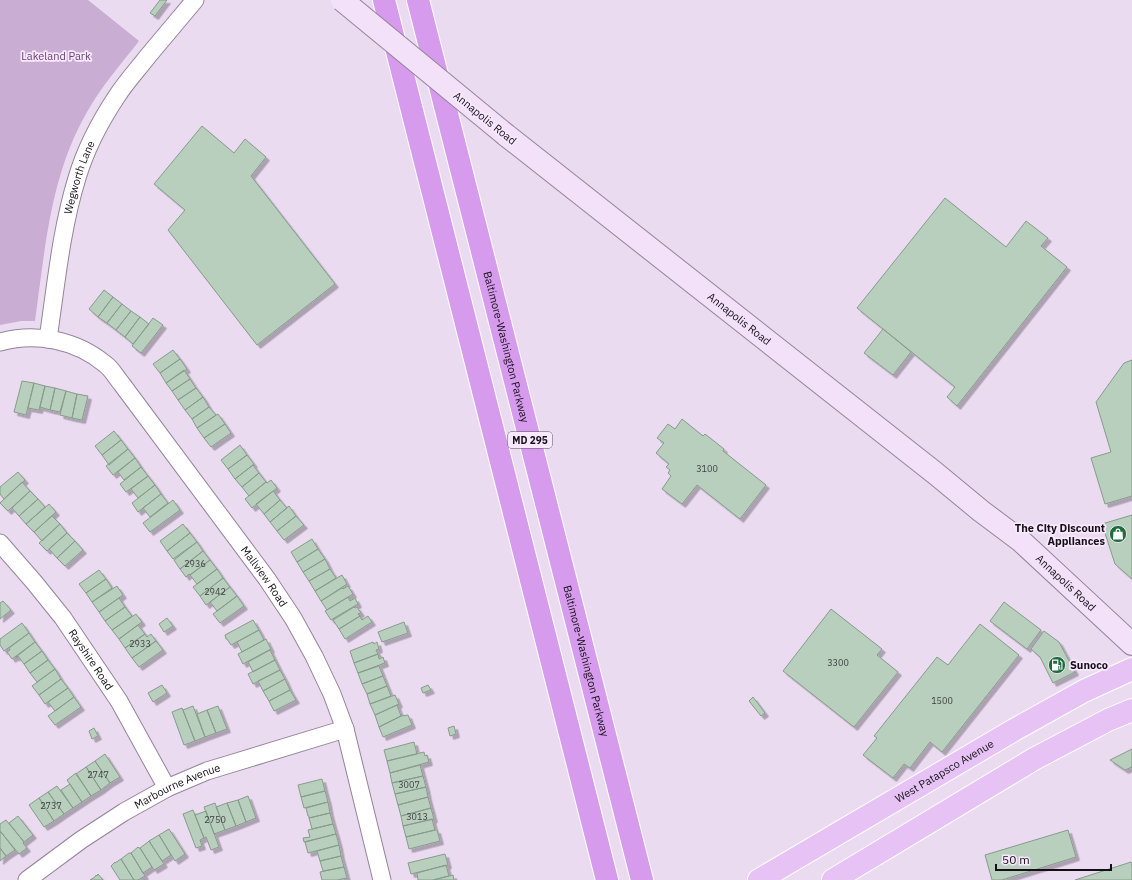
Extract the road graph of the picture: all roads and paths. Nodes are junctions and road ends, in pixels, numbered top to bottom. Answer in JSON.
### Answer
{"nodes":[{"id":1,"x":195,"y":0,"type":"edge"},
{"id":2,"x":341,"y":0,"type":"edge"},
{"id":3,"x":384,"y":0,"type":"edge"},
{"id":4,"x":418,"y":0,"type":"edge"},
{"id":5,"x":48,"y":338,"type":"junction"},
{"id":6,"x":0,"y":342,"type":"edge"},
{"id":7,"x":0,"y":543,"type":"edge"},
{"id":8,"x":1132,"y":644,"type":"edge"},
{"id":9,"x":1132,"y":669,"type":"edge"},
{"id":10,"x":1132,"y":710,"type":"edge"},
{"id":11,"x":345,"y":729,"type":"junction"},
{"id":12,"x":167,"y":788,"type":"junction"},
{"id":13,"x":27,"y":880,"type":"edge"},
{"id":14,"x":382,"y":880,"type":"edge"},
{"id":15,"x":607,"y":880,"type":"edge"},
{"id":16,"x":642,"y":880,"type":"edge"},
{"id":17,"x":759,"y":880,"type":"edge"},
{"id":18,"x":833,"y":880,"type":"edge"}],
"edges":[{"from":1,"to":5,"type":"street","name":"Wegworth Lane"},
{"from":2,"to":8,"type":"main road","name":"Annapolis Road","bridge":true},
{"from":3,"to":15,"type":"highway","number":"MD 295"},
{"from":4,"to":16,"type":"highway","name":"Baltimore-Washington Parkway","number":"MD 295"},
{"from":5,"to":6,"type":"street"},
{"from":5,"to":11,"type":"street","name":"Mallview Road"},
{"from":7,"to":12,"type":"street","name":"Rayshire Road"},
{"from":9,"to":17,"type":"main road","name":"West Patapsco Avenue"},
{"from":10,"to":18,"type":"main road"},
{"from":11,"to":12,"type":"street","name":"Marbourne Avenue"},
{"from":11,"to":14,"type":"street","name":"Mallview Road"},
{"from":12,"to":13,"type":"street","name":"Marbourne Avenue"}]}
